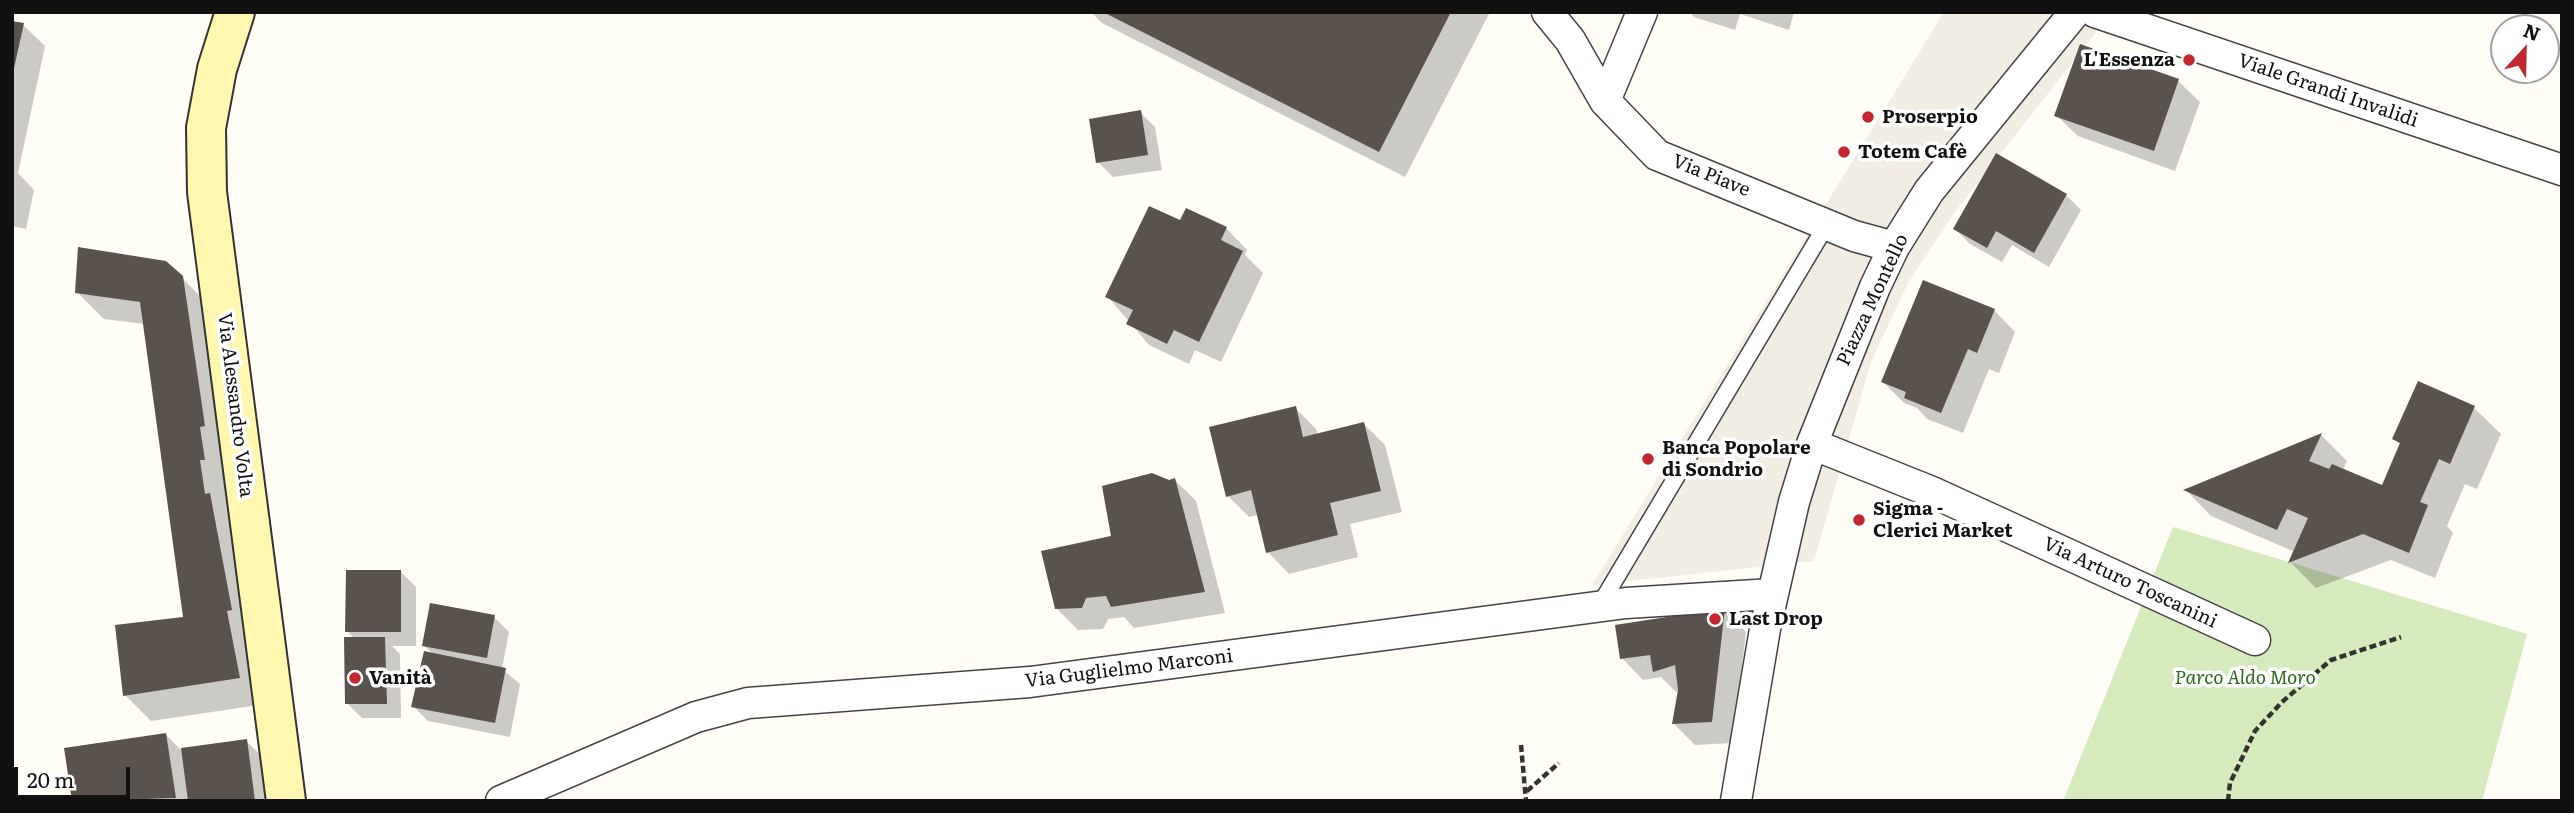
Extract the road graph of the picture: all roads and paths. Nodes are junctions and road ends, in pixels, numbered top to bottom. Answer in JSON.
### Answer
{"nodes":[{"id":1,"x":235,"y":12,"type":"edge"},
{"id":2,"x":1547,"y":12,"type":"edge"},
{"id":3,"x":1642,"y":12,"type":"edge"},
{"id":4,"x":2075,"y":12,"type":"edge"},
{"id":5,"x":2095,"y":12,"type":"edge"},
{"id":6,"x":1605,"y":100,"type":"junction"},
{"id":7,"x":2562,"y":170,"type":"edge"},
{"id":8,"x":1826,"y":224,"type":"junction"},
{"id":9,"x":1894,"y":247,"type":"junction"},
{"id":10,"x":1812,"y":443,"type":"junction"},
{"id":11,"x":1773,"y":594,"type":"junction"},
{"id":12,"x":1598,"y":608,"type":"junction"},
{"id":13,"x":2401,"y":637,"type":"dead end"},
{"id":14,"x":2255,"y":640,"type":"dead end"},
{"id":15,"x":1521,"y":745,"type":"dead end"},
{"id":16,"x":1559,"y":763,"type":"dead end"},
{"id":17,"x":1526,"y":791,"type":"junction"},
{"id":18,"x":286,"y":801,"type":"edge"},
{"id":19,"x":501,"y":801,"type":"edge"},
{"id":20,"x":1526,"y":801,"type":"edge"},
{"id":21,"x":1736,"y":801,"type":"edge"},
{"id":22,"x":2228,"y":801,"type":"edge"}],
"edges":[{"from":1,"to":18,"type":"street","name":"Via Alessandro Volta"},
{"from":2,"to":6,"type":"street","name":"Via Piave"},
{"from":3,"to":6,"type":"street"},
{"from":4,"to":9,"type":"street","name":"Piazza Montello"},
{"from":5,"to":7,"type":"street","name":"Viale Grandi Invalidi"},
{"from":6,"to":8,"type":"street","name":"Via Piave"},
{"from":8,"to":9,"type":"street","name":"Via Piave"},
{"from":8,"to":12,"type":"lane"},
{"from":9,"to":10,"type":"street","name":"Piazza Montello"},
{"from":10,"to":11,"type":"street","name":"Piazza Montello"},
{"from":10,"to":14,"type":"street","name":"Via Arturo Toscanini"},
{"from":11,"to":12,"type":"street","name":"Via Guglielmo Marconi"},
{"from":11,"to":21,"type":"street","name":"Piazza Montello"},
{"from":12,"to":19,"type":"street","name":"Via Guglielmo Marconi"},
{"from":13,"to":22,"type":"path"},
{"from":15,"to":17,"type":"path"},
{"from":16,"to":17,"type":"path"},
{"from":17,"to":20,"type":"path"}]}
